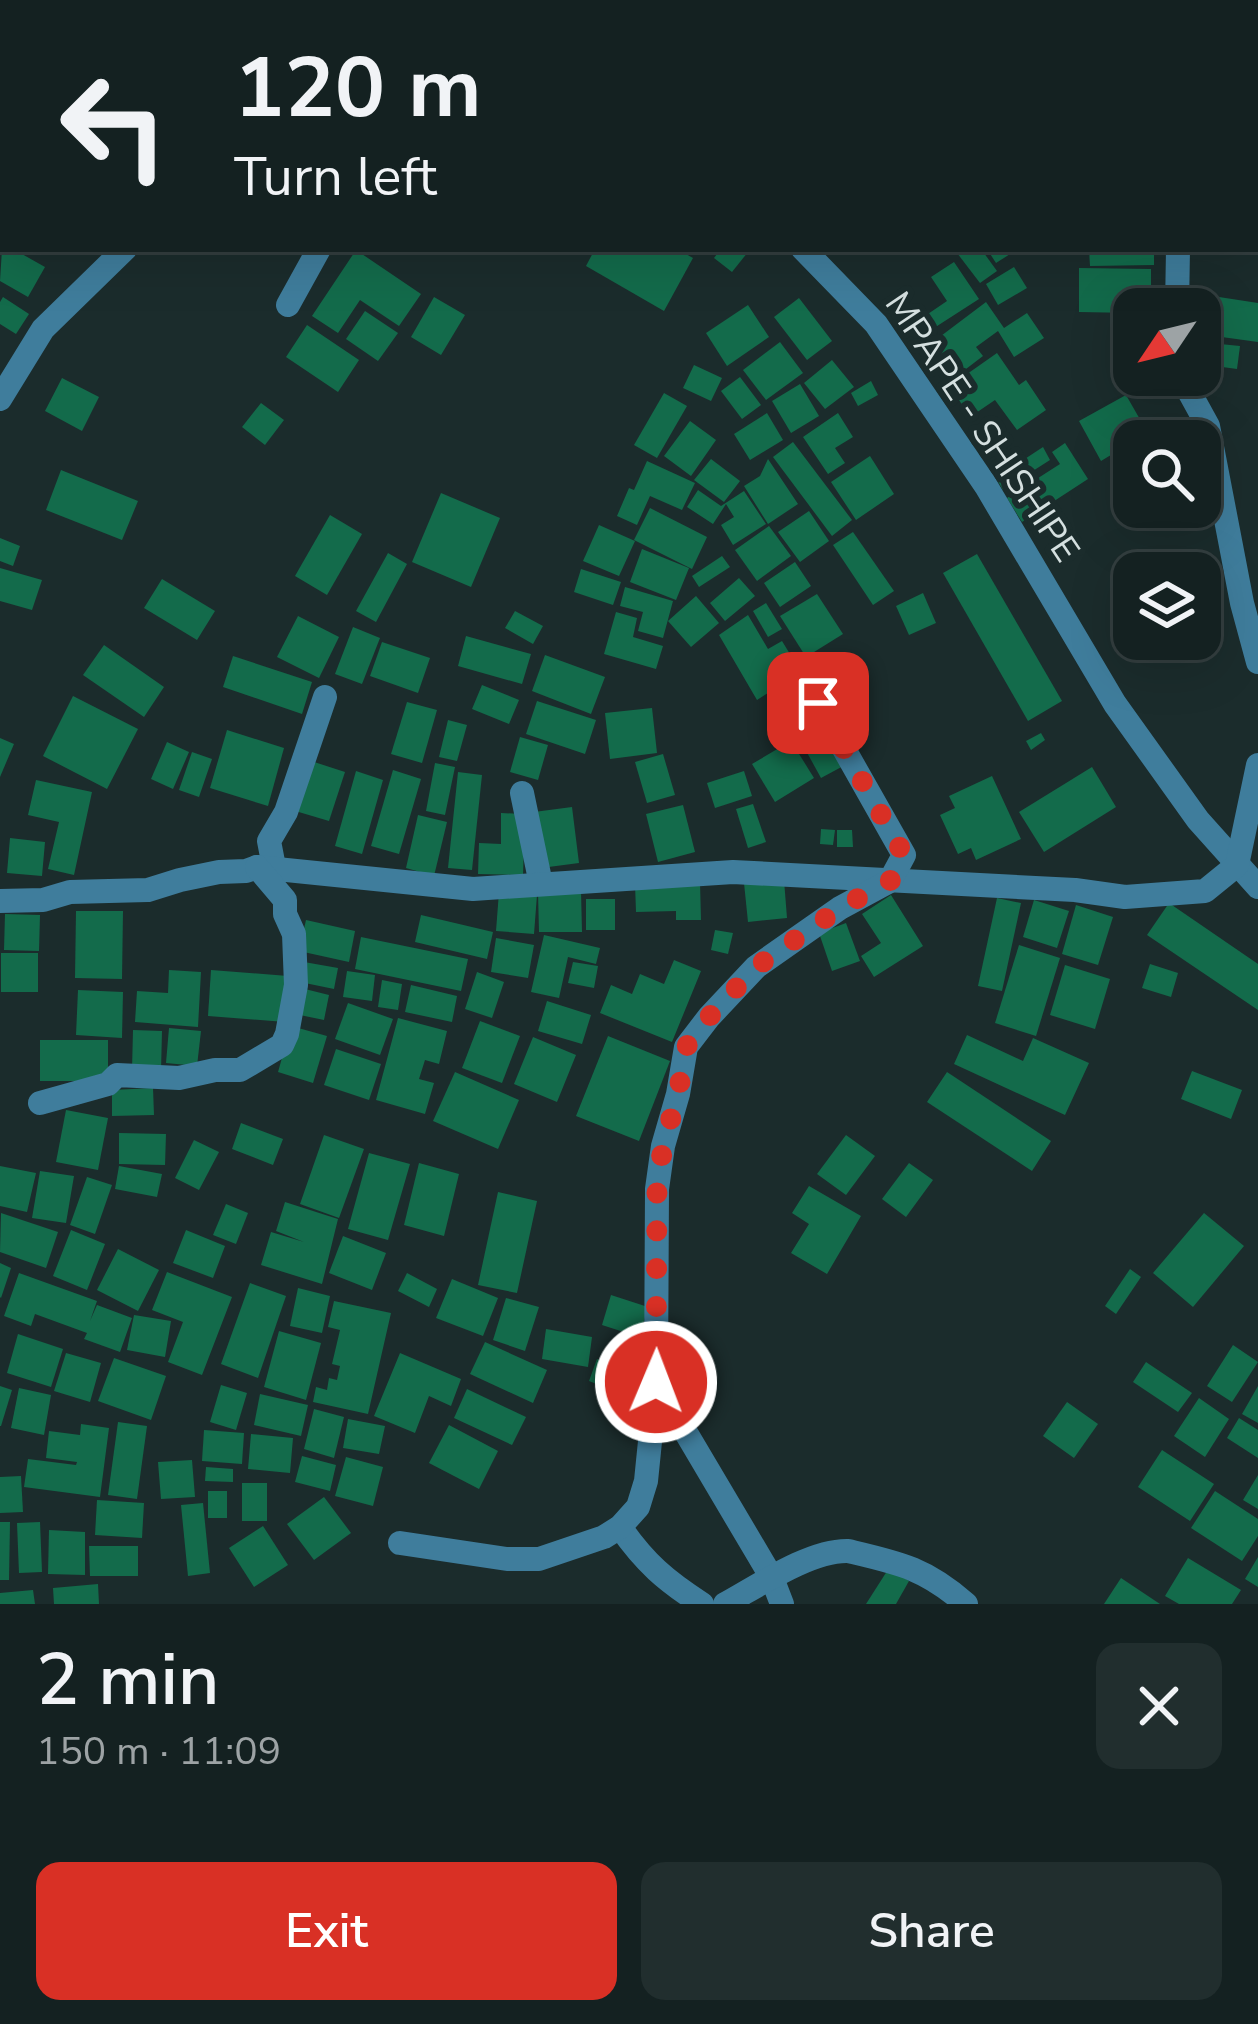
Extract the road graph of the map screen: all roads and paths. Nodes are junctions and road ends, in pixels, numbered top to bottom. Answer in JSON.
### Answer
{"nodes":[{"id":1,"x":122,"y":252,"type":"edge"},
{"id":2,"x":317,"y":252,"type":"edge"},
{"id":3,"x":806,"y":252,"type":"edge"},
{"id":4,"x":1178,"y":252,"type":"edge"},
{"id":5,"x":1177,"y":288,"type":"edge"},
{"id":6,"x":288,"y":304,"type":"dead end"},
{"id":7,"x":1192,"y":396,"type":"edge"},
{"id":8,"x":0,"y":399,"type":"edge"},
{"id":9,"x":1258,"y":662,"type":"edge"},
{"id":10,"x":325,"y":697,"type":"dead end"},
{"id":11,"x":818,"y":703,"type":"dead end"},
{"id":12,"x":1258,"y":765,"type":"edge"},
{"id":13,"x":522,"y":793,"type":"dead end"},
{"id":14,"x":1237,"y":865,"type":"junction"},
{"id":15,"x":266,"y":867,"type":"junction"},
{"id":16,"x":890,"y":881,"type":"junction"},
{"id":17,"x":541,"y":884,"type":"junction"},
{"id":18,"x":1258,"y":887,"type":"edge"},
{"id":19,"x":0,"y":901,"type":"edge"},
{"id":20,"x":40,"y":1103,"type":"dead end"},
{"id":21,"x":656,"y":1382,"type":"junction"},
{"id":22,"x":620,"y":1527,"type":"junction"},
{"id":23,"x":400,"y":1543,"type":"dead end"},
{"id":24,"x":772,"y":1578,"type":"junction"},
{"id":25,"x":702,"y":1604,"type":"edge"},
{"id":26,"x":725,"y":1604,"type":"edge"},
{"id":27,"x":782,"y":1604,"type":"edge"},
{"id":28,"x":966,"y":1604,"type":"edge"}],
"edges":[{"from":1,"to":8,"type":"street"},
{"from":2,"to":6,"type":"street"},
{"from":3,"to":14,"type":"street","name":"MPAPE - SHISHIPE"},
{"from":4,"to":5,"type":"street"},
{"from":7,"to":9,"type":"street"},
{"from":10,"to":15,"type":"street"},
{"from":11,"to":16,"type":"street"},
{"from":12,"to":14,"type":"street"},
{"from":13,"to":17,"type":"street"},
{"from":14,"to":16,"type":"street"},
{"from":14,"to":18,"type":"street","name":"MPAPE - SHISHIPE"},
{"from":15,"to":17,"type":"street"},
{"from":15,"to":19,"type":"street"},
{"from":15,"to":20,"type":"street"},
{"from":16,"to":17,"type":"street"},
{"from":16,"to":21,"type":"street"},
{"from":21,"to":22,"type":"street"},
{"from":21,"to":24,"type":"street"},
{"from":22,"to":23,"type":"street"},
{"from":22,"to":25,"type":"street"},
{"from":24,"to":26,"type":"street"},
{"from":24,"to":27,"type":"street"},
{"from":24,"to":28,"type":"street"}]}
